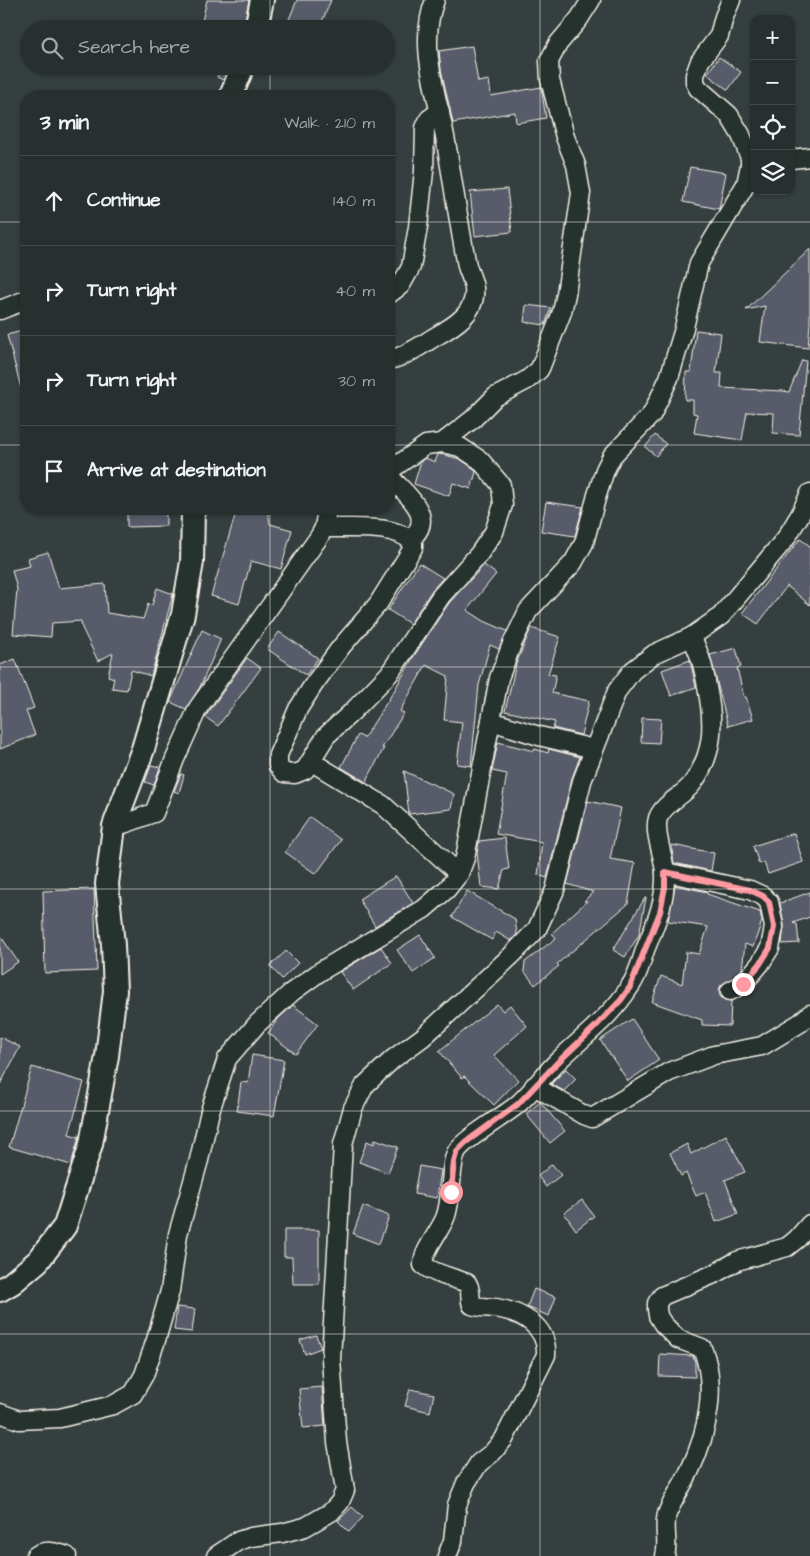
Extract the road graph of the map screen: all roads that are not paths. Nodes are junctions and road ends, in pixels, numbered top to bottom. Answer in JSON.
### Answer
{"nodes":[{"id":1,"x":262,"y":0,"type":"edge"},
{"id":2,"x":435,"y":0,"type":"edge"},
{"id":3,"x":591,"y":0,"type":"edge"},
{"id":4,"x":731,"y":0,"type":"edge"},
{"id":5,"x":258,"y":20,"type":"edge"},
{"id":6,"x":239,"y":75,"type":"edge"},
{"id":7,"x":233,"y":90,"type":"edge"},
{"id":8,"x":440,"y":111,"type":"junction"},
{"id":9,"x":810,"y":156,"type":"edge"},
{"id":10,"x":750,"y":158,"type":"edge"},
{"id":11,"x":795,"y":158,"type":"edge"},
{"id":12,"x":750,"y":171,"type":"edge"},
{"id":13,"x":395,"y":290,"type":"edge"},
{"id":14,"x":20,"y":302,"type":"edge"},
{"id":15,"x":0,"y":310,"type":"edge"},
{"id":16,"x":395,"y":359,"type":"edge"},
{"id":17,"x":442,"y":443,"type":"junction"},
{"id":18,"x":395,"y":467,"type":"edge"},
{"id":19,"x":395,"y":482,"type":"edge"},
{"id":20,"x":810,"y":493,"type":"edge"},
{"id":21,"x":193,"y":515,"type":"edge"},
{"id":22,"x":326,"y":515,"type":"edge"},
{"id":23,"x":324,"y":528,"type":"junction"},
{"id":24,"x":408,"y":537,"type":"junction"},
{"id":25,"x":692,"y":636,"type":"junction"},
{"id":26,"x":491,"y":721,"type":"junction"},
{"id":27,"x":594,"y":749,"type":"junction"},
{"id":28,"x":312,"y":762,"type":"junction"},
{"id":29,"x":114,"y":826,"type":"junction"},
{"id":30,"x":665,"y":872,"type":"junction"},
{"id":31,"x":460,"y":874,"type":"junction"},
{"id":32,"x":730,"y":992,"type":"dead end"},
{"id":33,"x":810,"y":1014,"type":"edge"},
{"id":34,"x":534,"y":1086,"type":"junction"},
{"id":35,"x":810,"y":1224,"type":"edge"},
{"id":36,"x":0,"y":1290,"type":"edge"},
{"id":37,"x":0,"y":1413,"type":"edge"},
{"id":38,"x":35,"y":1556,"type":"edge"},
{"id":39,"x":67,"y":1556,"type":"edge"},
{"id":40,"x":216,"y":1556,"type":"edge"},
{"id":41,"x":447,"y":1556,"type":"edge"},
{"id":42,"x":665,"y":1556,"type":"edge"}],
"edges":[{"from":1,"to":5,"type":"main road"},
{"from":2,"to":8,"type":"street"},
{"from":3,"to":17,"type":"street"},
{"from":4,"to":10,"type":"street"},
{"from":6,"to":7,"type":"main road"},
{"from":8,"to":13,"type":"street"},
{"from":8,"to":16,"type":"street"},
{"from":9,"to":11,"type":"street"},
{"from":12,"to":26,"type":"street"},
{"from":14,"to":15,"type":"street"},
{"from":17,"to":18,"type":"street"},
{"from":17,"to":28,"type":"street"},
{"from":19,"to":24,"type":"street"},
{"from":20,"to":25,"type":"street"},
{"from":21,"to":29,"type":"main road"},
{"from":22,"to":23,"type":"street"},
{"from":23,"to":24,"type":"street"},
{"from":23,"to":29,"type":"street"},
{"from":24,"to":28,"type":"street"},
{"from":25,"to":27,"type":"street"},
{"from":25,"to":30,"type":"street"},
{"from":26,"to":27,"type":"street"},
{"from":26,"to":31,"type":"street"},
{"from":27,"to":40,"type":"street"},
{"from":28,"to":31,"type":"street"},
{"from":29,"to":36,"type":"main road"},
{"from":30,"to":32,"type":"street"},
{"from":30,"to":34,"type":"street"},
{"from":31,"to":37,"type":"street"},
{"from":33,"to":34,"type":"street"},
{"from":34,"to":41,"type":"street"},
{"from":35,"to":42,"type":"street"},
{"from":38,"to":39,"type":"street"}]}
